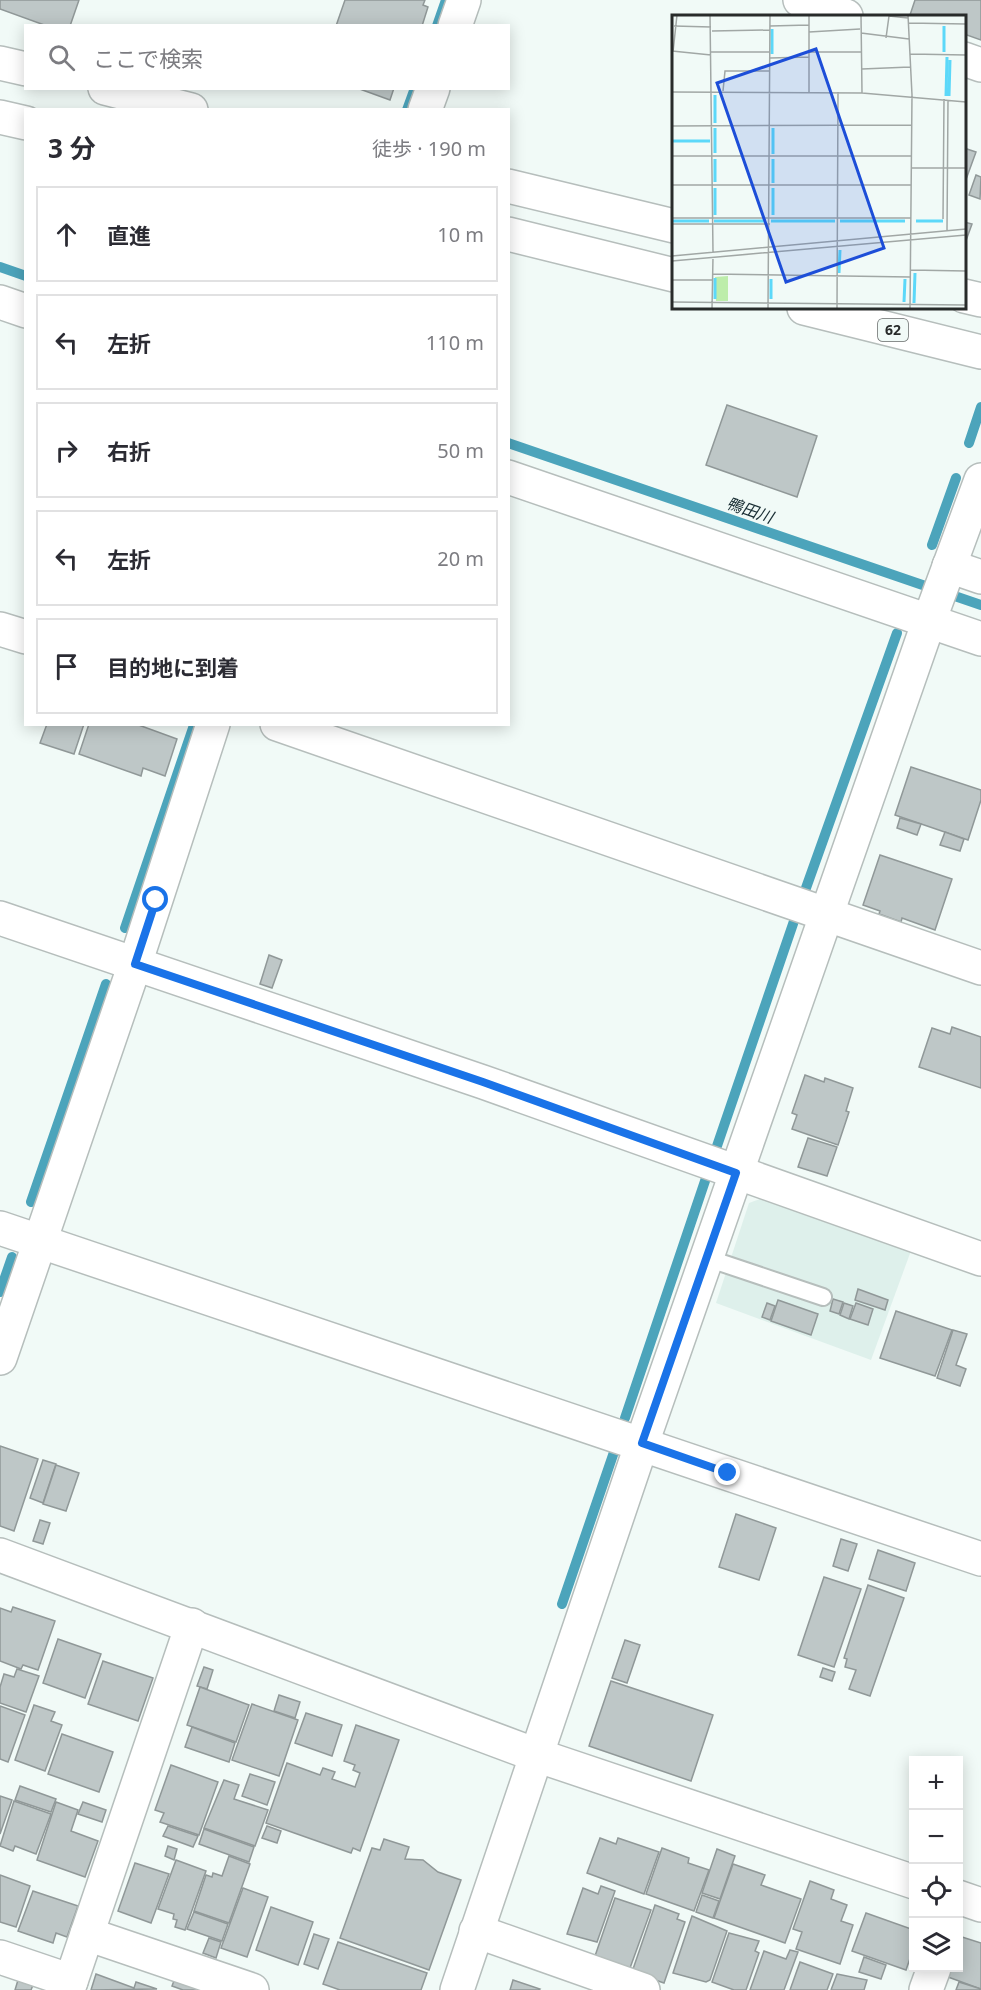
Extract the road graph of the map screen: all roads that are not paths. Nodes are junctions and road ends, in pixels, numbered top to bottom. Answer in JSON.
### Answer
{"nodes":[{"id":1,"x":464,"y":0,"type":"edge"},
{"id":2,"x":800,"y":0,"type":"edge"},
{"id":3,"x":843,"y":15,"type":"edge"},
{"id":4,"x":456,"y":24,"type":"edge"},
{"id":5,"x":966,"y":60,"type":"edge"},
{"id":6,"x":0,"y":63,"type":"edge"},
{"id":7,"x":981,"y":65,"type":"edge"},
{"id":8,"x":24,"y":69,"type":"edge"},
{"id":9,"x":113,"y":90,"type":"edge"},
{"id":10,"x":432,"y":90,"type":"edge"},
{"id":11,"x":183,"y":108,"type":"edge"},
{"id":12,"x":426,"y":108,"type":"edge"},
{"id":13,"x":0,"y":117,"type":"edge"},
{"id":14,"x":24,"y":123,"type":"edge"},
{"id":15,"x":510,"y":186,"type":"edge"},
{"id":16,"x":672,"y":226,"type":"edge"},
{"id":17,"x":510,"y":234,"type":"edge"},
{"id":18,"x":672,"y":275,"type":"edge"},
{"id":19,"x":966,"y":296,"type":"edge"},
{"id":20,"x":981,"y":300,"type":"edge"},
{"id":21,"x":0,"y":302,"type":"edge"},
{"id":22,"x":808,"y":309,"type":"edge"},
{"id":23,"x":24,"y":310,"type":"edge"},
{"id":24,"x":981,"y":352,"type":"edge"},
{"id":25,"x":510,"y":478,"type":"edge"},
{"id":26,"x":981,"y":480,"type":"edge"},
{"id":27,"x":981,"y":577,"type":"edge"},
{"id":28,"x":940,"y":591,"type":"junction"},
{"id":29,"x":0,"y":629,"type":"edge"},
{"id":30,"x":24,"y":637,"type":"edge"},
{"id":31,"x":981,"y":639,"type":"edge"},
{"id":32,"x":212,"y":726,"type":"edge"},
{"id":33,"x":283,"y":726,"type":"edge"},
{"id":34,"x":826,"y":914,"type":"junction"},
{"id":35,"x":0,"y":918,"type":"edge"},
{"id":36,"x":135,"y":964,"type":"junction"},
{"id":37,"x":981,"y":968,"type":"edge"},
{"id":38,"x":736,"y":1173,"type":"junction"},
{"id":39,"x":0,"y":1228,"type":"edge"},
{"id":40,"x":40,"y":1242,"type":"junction"},
{"id":41,"x":707,"y":1258,"type":"junction"},
{"id":42,"x":981,"y":1259,"type":"edge"},
{"id":43,"x":823,"y":1297,"type":"dead end"},
{"id":44,"x":0,"y":1358,"type":"edge"},
{"id":45,"x":642,"y":1443,"type":"junction"},
{"id":46,"x":0,"y":1555,"type":"edge"},
{"id":47,"x":981,"y":1559,"type":"edge"},
{"id":48,"x":192,"y":1625,"type":"junction"},
{"id":49,"x":536,"y":1755,"type":"junction"},
{"id":50,"x":909,"y":1880,"type":"edge"},
{"id":51,"x":963,"y":1898,"type":"edge"},
{"id":52,"x":981,"y":1905,"type":"edge"},
{"id":53,"x":476,"y":1931,"type":"junction"},
{"id":54,"x":87,"y":1934,"type":"junction"},
{"id":55,"x":0,"y":1957,"type":"edge"},
{"id":56,"x":933,"y":1972,"type":"edge"},
{"id":57,"x":69,"y":1986,"type":"edge"},
{"id":58,"x":252,"y":1990,"type":"edge"},
{"id":59,"x":457,"y":1990,"type":"edge"},
{"id":60,"x":643,"y":1990,"type":"edge"},
{"id":61,"x":926,"y":1990,"type":"edge"}],
"edges":[{"from":1,"to":4,"type":"street"},
{"from":2,"to":3,"type":"street"},
{"from":5,"to":7,"type":"street"},
{"from":6,"to":8,"type":"street"},
{"from":9,"to":11,"type":"street"},
{"from":10,"to":12,"type":"street"},
{"from":13,"to":14,"type":"street"},
{"from":15,"to":16,"type":"street"},
{"from":17,"to":18,"type":"street"},
{"from":19,"to":20,"type":"street"},
{"from":21,"to":23,"type":"street"},
{"from":22,"to":24,"type":"street","number":"62"},
{"from":25,"to":28,"type":"street"},
{"from":26,"to":28,"type":"street"},
{"from":27,"to":28,"type":"street"},
{"from":28,"to":31,"type":"street"},
{"from":28,"to":34,"type":"street"},
{"from":29,"to":30,"type":"street"},
{"from":32,"to":36,"type":"street"},
{"from":33,"to":34,"type":"street"},
{"from":34,"to":37,"type":"street"},
{"from":34,"to":38,"type":"street"},
{"from":35,"to":36,"type":"street"},
{"from":36,"to":38,"type":"street"},
{"from":36,"to":40,"type":"street"},
{"from":38,"to":41,"type":"street"},
{"from":38,"to":42,"type":"street"},
{"from":39,"to":40,"type":"street"},
{"from":40,"to":44,"type":"street"},
{"from":40,"to":45,"type":"street"},
{"from":41,"to":43,"type":"lane"},
{"from":41,"to":45,"type":"street"},
{"from":45,"to":47,"type":"street"},
{"from":45,"to":49,"type":"street"},
{"from":46,"to":48,"type":"street"},
{"from":48,"to":49,"type":"street"},
{"from":48,"to":54,"type":"street"},
{"from":49,"to":50,"type":"street"},
{"from":49,"to":53,"type":"street"},
{"from":51,"to":52,"type":"street"},
{"from":53,"to":59,"type":"street"},
{"from":53,"to":60,"type":"street"},
{"from":54,"to":57,"type":"street"},
{"from":54,"to":58,"type":"street"},
{"from":55,"to":57,"type":"street"},
{"from":56,"to":61,"type":"street"}]}
